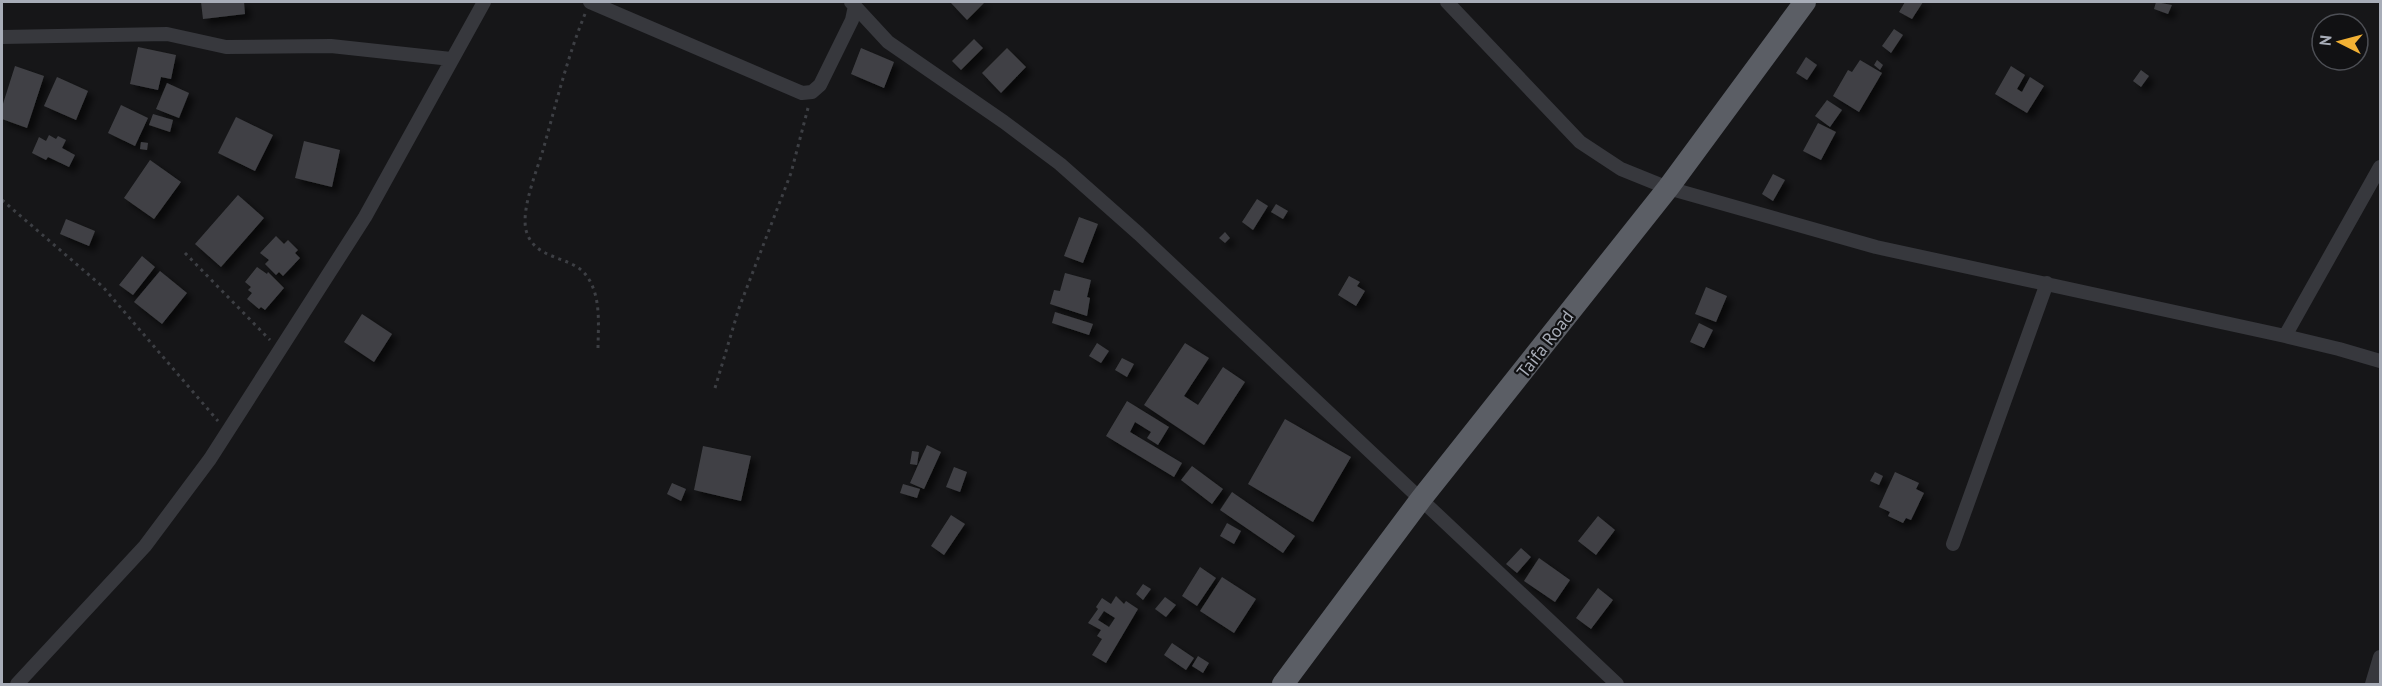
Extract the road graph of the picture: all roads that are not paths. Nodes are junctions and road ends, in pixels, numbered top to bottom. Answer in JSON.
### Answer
{"nodes":[{"id":1,"x":484,"y":2,"type":"edge"},
{"id":2,"x":1446,"y":2,"type":"edge"},
{"id":3,"x":1805,"y":2,"type":"edge"},
{"id":4,"x":853,"y":4,"type":"edge"},
{"id":5,"x":588,"y":6,"type":"edge"},
{"id":6,"x":2,"y":37,"type":"edge"},
{"id":7,"x":451,"y":59,"type":"junction"},
{"id":8,"x":2380,"y":167,"type":"edge"},
{"id":9,"x":1668,"y":188,"type":"junction"},
{"id":10,"x":2047,"y":283,"type":"junction"},
{"id":11,"x":2285,"y":336,"type":"junction"},
{"id":12,"x":2380,"y":362,"type":"edge"},
{"id":13,"x":1421,"y":500,"type":"junction"},
{"id":14,"x":1953,"y":544,"type":"dead end"},
{"id":15,"x":2380,"y":657,"type":"edge"},
{"id":16,"x":17,"y":684,"type":"edge"},
{"id":17,"x":1283,"y":684,"type":"edge"},
{"id":18,"x":1617,"y":684,"type":"edge"},
{"id":19,"x":2372,"y":684,"type":"edge"}],
"edges":[{"from":1,"to":7,"type":"street"},
{"from":2,"to":9,"type":"street"},
{"from":3,"to":9,"type":"highway","name":"Taifa Road"},
{"from":4,"to":5,"type":"street"},
{"from":4,"to":13,"type":"street"},
{"from":6,"to":7,"type":"street"},
{"from":7,"to":16,"type":"street"},
{"from":8,"to":11,"type":"street"},
{"from":9,"to":10,"type":"street"},
{"from":9,"to":13,"type":"highway","name":"Taifa Road"},
{"from":10,"to":11,"type":"street"},
{"from":10,"to":14,"type":"street"},
{"from":11,"to":12,"type":"street"},
{"from":13,"to":17,"type":"highway","name":"Taifa Road"},
{"from":13,"to":18,"type":"street"},
{"from":15,"to":19,"type":"street"}]}
